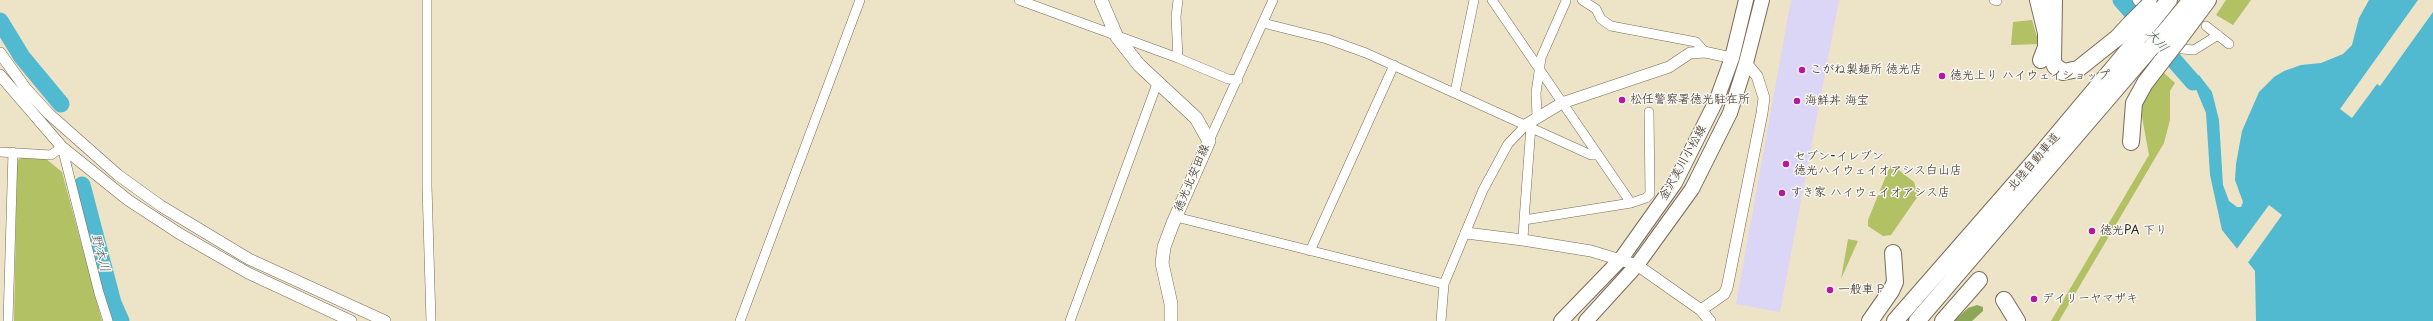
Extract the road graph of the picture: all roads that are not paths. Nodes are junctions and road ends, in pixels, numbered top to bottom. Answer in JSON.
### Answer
{"nodes":[{"id":1,"x":427,"y":0,"type":"edge"},
{"id":2,"x":860,"y":0,"type":"edge"},
{"id":3,"x":1019,"y":0,"type":"edge"},
{"id":4,"x":1178,"y":0,"type":"edge"},
{"id":5,"x":1273,"y":0,"type":"edge"},
{"id":6,"x":1474,"y":0,"type":"edge"},
{"id":7,"x":1492,"y":0,"type":"edge"},
{"id":8,"x":1566,"y":0,"type":"edge"},
{"id":9,"x":1582,"y":0,"type":"edge"},
{"id":10,"x":1746,"y":0,"type":"edge"},
{"id":11,"x":1762,"y":0,"type":"edge"},
{"id":12,"x":2038,"y":0,"type":"edge"},
{"id":13,"x":2054,"y":0,"type":"edge"},
{"id":14,"x":2169,"y":0,"type":"edge"},
{"id":15,"x":2191,"y":0,"type":"edge"},
{"id":16,"x":2208,"y":0,"type":"edge"},
{"id":17,"x":1102,"y":1,"type":"edge"},
{"id":18,"x":2149,"y":5,"type":"edge"},
{"id":19,"x":1263,"y":23,"type":"junction"},
{"id":20,"x":2206,"y":26,"type":"dead end"},
{"id":21,"x":2135,"y":30,"type":"junction"},
{"id":22,"x":2174,"y":33,"type":"junction"},
{"id":23,"x":2218,"y":35,"type":"junction"},
{"id":24,"x":1117,"y":37,"type":"junction"},
{"id":25,"x":2229,"y":44,"type":"dead end"},
{"id":26,"x":1705,"y":52,"type":"junction"},
{"id":27,"x":0,"y":53,"type":"edge"},
{"id":28,"x":1178,"y":58,"type":"junction"},
{"id":29,"x":1732,"y":58,"type":"junction"},
{"id":30,"x":2042,"y":60,"type":"dead end"},
{"id":31,"x":1746,"y":63,"type":"junction"},
{"id":32,"x":1394,"y":65,"type":"junction"},
{"id":33,"x":1539,"y":68,"type":"junction"},
{"id":34,"x":0,"y":75,"type":"edge"},
{"id":35,"x":1238,"y":80,"type":"junction"},
{"id":36,"x":1158,"y":82,"type":"junction"},
{"id":37,"x":1455,"y":92,"type":"junction"},
{"id":38,"x":1562,"y":103,"type":"junction"},
{"id":39,"x":1649,"y":112,"type":"dead end"},
{"id":40,"x":1531,"y":122,"type":"junction"},
{"id":41,"x":1209,"y":141,"type":"junction"},
{"id":42,"x":2131,"y":142,"type":"dead end"},
{"id":43,"x":62,"y":147,"type":"junction"},
{"id":44,"x":0,"y":152,"type":"edge"},
{"id":45,"x":13,"y":152,"type":"junction"},
{"id":46,"x":1598,"y":155,"type":"junction"},
{"id":47,"x":1631,"y":203,"type":"junction"},
{"id":48,"x":1176,"y":217,"type":"junction"},
{"id":49,"x":1524,"y":220,"type":"junction"},
{"id":50,"x":1466,"y":233,"type":"junction"},
{"id":51,"x":1523,"y":240,"type":"junction"},
{"id":52,"x":1310,"y":251,"type":"junction"},
{"id":53,"x":1893,"y":253,"type":"dead end"},
{"id":54,"x":1622,"y":259,"type":"junction"},
{"id":55,"x":1637,"y":264,"type":"junction"},
{"id":56,"x":1979,"y":280,"type":"dead end"},
{"id":57,"x":1444,"y":284,"type":"junction"},
{"id":58,"x":2004,"y":300,"type":"dead end"},
{"id":59,"x":1702,"y":310,"type":"junction"},
{"id":60,"x":8,"y":321,"type":"edge"},
{"id":61,"x":108,"y":321,"type":"edge"},
{"id":62,"x":351,"y":321,"type":"edge"},
{"id":63,"x":385,"y":321,"type":"edge"},
{"id":64,"x":431,"y":321,"type":"edge"},
{"id":65,"x":740,"y":321,"type":"edge"},
{"id":66,"x":1070,"y":321,"type":"edge"},
{"id":67,"x":1171,"y":321,"type":"edge"},
{"id":68,"x":1441,"y":321,"type":"edge"},
{"id":69,"x":1561,"y":321,"type":"edge"},
{"id":70,"x":1586,"y":321,"type":"edge"},
{"id":71,"x":1710,"y":321,"type":"edge"},
{"id":72,"x":1870,"y":321,"type":"edge"},
{"id":73,"x":1895,"y":321,"type":"edge"},
{"id":74,"x":1917,"y":321,"type":"edge"},
{"id":75,"x":1943,"y":321,"type":"edge"},
{"id":76,"x":2017,"y":321,"type":"edge"}],
"edges":[{"from":1,"to":64,"type":"street"},
{"from":2,"to":65,"type":"street"},
{"from":3,"to":24,"type":"street"},
{"from":4,"to":28,"type":"street"},
{"from":5,"to":19,"type":"street"},
{"from":6,"to":37,"type":"street"},
{"from":7,"to":33,"type":"street"},
{"from":8,"to":33,"type":"street"},
{"from":9,"to":26,"type":"street"},
{"from":10,"to":29,"type":"main road","name":"金沢美川小松線"},
{"from":11,"to":31,"type":"main road","name":"金沢美川小松線"},
{"from":12,"to":30,"type":"highway"},
{"from":13,"to":21,"type":"highway"},
{"from":14,"to":18,"type":"highway","name":"北陸自動車道"},
{"from":15,"to":22,"type":"highway","name":"北陸自動車道"},
{"from":16,"to":22,"type":"highway"},
{"from":17,"to":24,"type":"main road","name":"徳光北安田線"},
{"from":18,"to":21,"type":"highway","name":"北陸自動車道","bridge":true},
{"from":18,"to":23,"type":"street"},
{"from":19,"to":32,"type":"street"},
{"from":19,"to":35,"type":"street"},
{"from":20,"to":23,"type":"street"},
{"from":21,"to":73,"type":"highway","name":"北陸自動車道"},
{"from":22,"to":42,"type":"highway","bridge":true},
{"from":22,"to":74,"type":"highway","name":"北陸自動車道","bridge":true},
{"from":23,"to":25,"type":"street"},
{"from":24,"to":28,"type":"street"},
{"from":24,"to":36,"type":"main road","name":"徳光北安田線"},
{"from":26,"to":29,"type":"street"},
{"from":26,"to":38,"type":"street"},
{"from":27,"to":63,"type":"street"},
{"from":28,"to":35,"type":"street"},
{"from":29,"to":54,"type":"main road","name":"金沢美川小松線"},
{"from":31,"to":55,"type":"main road","name":"金沢美川小松線"},
{"from":31,"to":59,"type":"street"},
{"from":32,"to":37,"type":"street"},
{"from":32,"to":52,"type":"street"},
{"from":33,"to":38,"type":"street"},
{"from":33,"to":40,"type":"street"},
{"from":34,"to":43,"type":"street"},
{"from":35,"to":41,"type":"street"},
{"from":36,"to":41,"type":"main road","name":"徳光北安田線"},
{"from":36,"to":66,"type":"street"},
{"from":37,"to":40,"type":"street"},
{"from":38,"to":40,"type":"street"},
{"from":38,"to":46,"type":"street"},
{"from":39,"to":47,"type":"street"},
{"from":40,"to":46,"type":"street"},
{"from":40,"to":49,"type":"street"},
{"from":40,"to":50,"type":"street"},
{"from":41,"to":48,"type":"main road","name":"徳光北安田線"},
{"from":43,"to":45,"type":"street"},
{"from":43,"to":61,"type":"street"},
{"from":43,"to":62,"type":"street"},
{"from":44,"to":45,"type":"street"},
{"from":45,"to":60,"type":"street"},
{"from":46,"to":47,"type":"street"},
{"from":47,"to":49,"type":"street"},
{"from":48,"to":52,"type":"street"},
{"from":48,"to":67,"type":"main road","name":"徳光北安田線"},
{"from":49,"to":51,"type":"street"},
{"from":50,"to":51,"type":"street"},
{"from":50,"to":57,"type":"street"},
{"from":51,"to":54,"type":"street"},
{"from":52,"to":57,"type":"street"},
{"from":53,"to":72,"type":"highway"},
{"from":54,"to":55,"type":"street"},
{"from":54,"to":69,"type":"main road","name":"金沢美川小松線"},
{"from":55,"to":59,"type":"street"},
{"from":55,"to":70,"type":"main road","name":"金沢美川小松線"},
{"from":56,"to":75,"type":"highway"},
{"from":57,"to":68,"type":"street"},
{"from":58,"to":76,"type":"highway"},
{"from":59,"to":71,"type":"street"}]}
